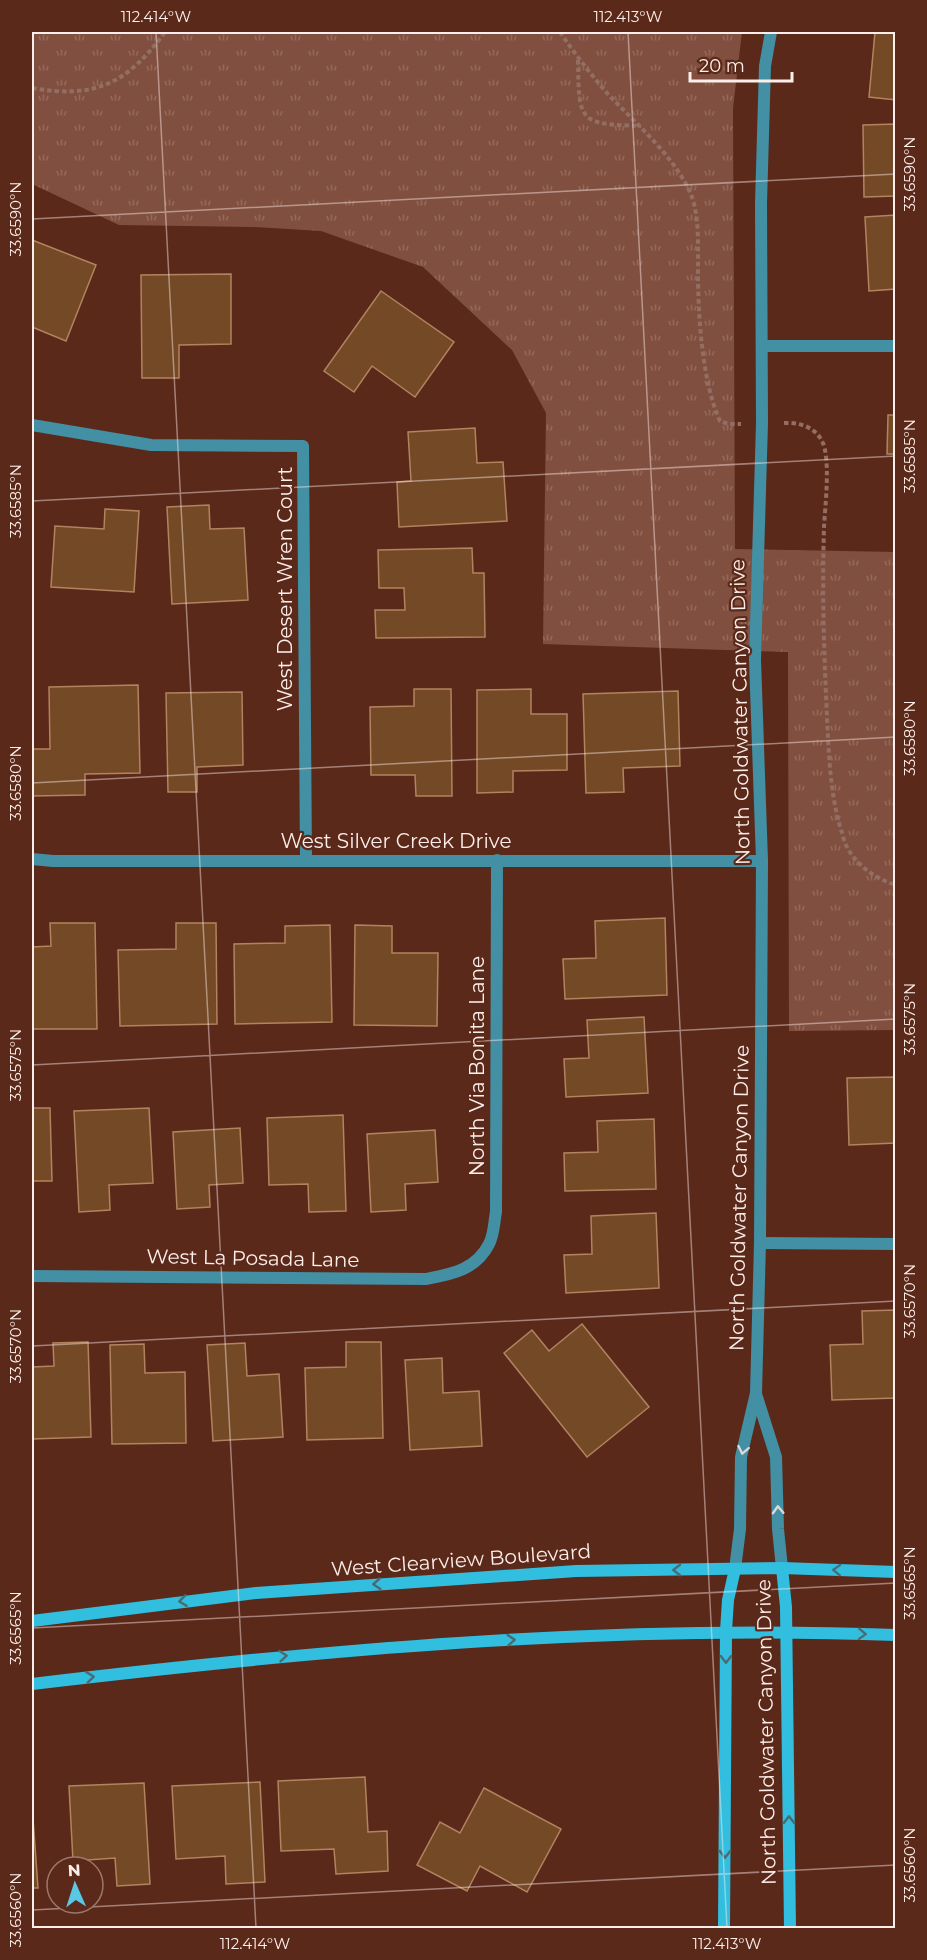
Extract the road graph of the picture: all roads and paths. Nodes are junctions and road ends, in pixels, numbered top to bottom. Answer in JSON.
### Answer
{"nodes":[{"id":1,"x":165,"y":32,"type":"edge"},
{"id":2,"x":771,"y":32,"type":"edge"},
{"id":3,"x":578,"y":59,"type":"dead end"},
{"id":4,"x":32,"y":88,"type":"edge"},
{"id":5,"x":641,"y":126,"type":"dead end"},
{"id":6,"x":762,"y":346,"type":"junction"},
{"id":7,"x":896,"y":346,"type":"edge"},
{"id":8,"x":32,"y":425,"type":"edge"},
{"id":9,"x":32,"y":859,"type":"edge"},
{"id":10,"x":498,"y":860,"type":"junction"},
{"id":11,"x":306,"y":861,"type":"junction"},
{"id":12,"x":762,"y":861,"type":"junction"},
{"id":13,"x":760,"y":1244,"type":"junction"},
{"id":14,"x":896,"y":1244,"type":"edge"},
{"id":15,"x":472,"y":1266,"type":"joint"},
{"id":16,"x":32,"y":1276,"type":"edge"},
{"id":17,"x":756,"y":1393,"type":"junction"},
{"id":18,"x":782,"y":1568,"type":"junction"},
{"id":19,"x":735,"y":1569,"type":"junction"},
{"id":20,"x":896,"y":1572,"type":"edge"},
{"id":21,"x":32,"y":1621,"type":"edge"},
{"id":22,"x":726,"y":1631,"type":"junction"},
{"id":23,"x":786,"y":1631,"type":"junction"},
{"id":24,"x":896,"y":1635,"type":"edge"},
{"id":25,"x":32,"y":1684,"type":"edge"},
{"id":26,"x":724,"y":1929,"type":"edge"},
{"id":27,"x":790,"y":1929,"type":"edge"}],
"edges":[{"from":1,"to":4,"type":"path"},
{"from":2,"to":6,"type":"street","name":"North Goldwater Canyon Drive"},
{"from":3,"to":5,"type":"path"},
{"from":6,"to":7,"type":"street"},
{"from":6,"to":12,"type":"street","name":"North Goldwater Canyon Drive"},
{"from":8,"to":11,"type":"street","name":"West Desert Wren Court"},
{"from":9,"to":11,"type":"street","name":"West Silver Creek Drive"},
{"from":10,"to":11,"type":"street","name":"West Silver Creek Drive"},
{"from":10,"to":12,"type":"street","name":"West Silver Creek Drive"},
{"from":10,"to":15,"type":"street","name":"North Via Bonita Lane"},
{"from":12,"to":13,"type":"street","name":"North Goldwater Canyon Drive"},
{"from":13,"to":14,"type":"street"},
{"from":13,"to":17,"type":"street","name":"North Goldwater Canyon Drive"},
{"from":15,"to":16,"type":"street","name":"West La Posada Lane"},
{"from":18,"to":17,"type":"street","name":"North Goldwater Canyon Drive","one_way":true},
{"from":17,"to":19,"type":"street","name":"North Goldwater Canyon Drive","one_way":true},
{"from":18,"to":19,"type":"street","name":"West Clearview Boulevard"},
{"from":20,"to":18,"type":"street","name":"West Clearview Boulevard","one_way":true},
{"from":18,"to":23,"type":"street","name":"North Goldwater Canyon Drive"},
{"from":19,"to":21,"type":"street","name":"West Clearview Boulevard","one_way":true},
{"from":19,"to":22,"type":"street","name":"North Goldwater Canyon Drive"},
{"from":22,"to":23,"type":"street"},
{"from":25,"to":22,"type":"street","one_way":true},
{"from":22,"to":26,"type":"street","name":"North Goldwater Canyon Drive","one_way":true},
{"from":23,"to":24,"type":"street","one_way":true},
{"from":27,"to":23,"type":"street","name":"North Goldwater Canyon Drive","one_way":true}]}
